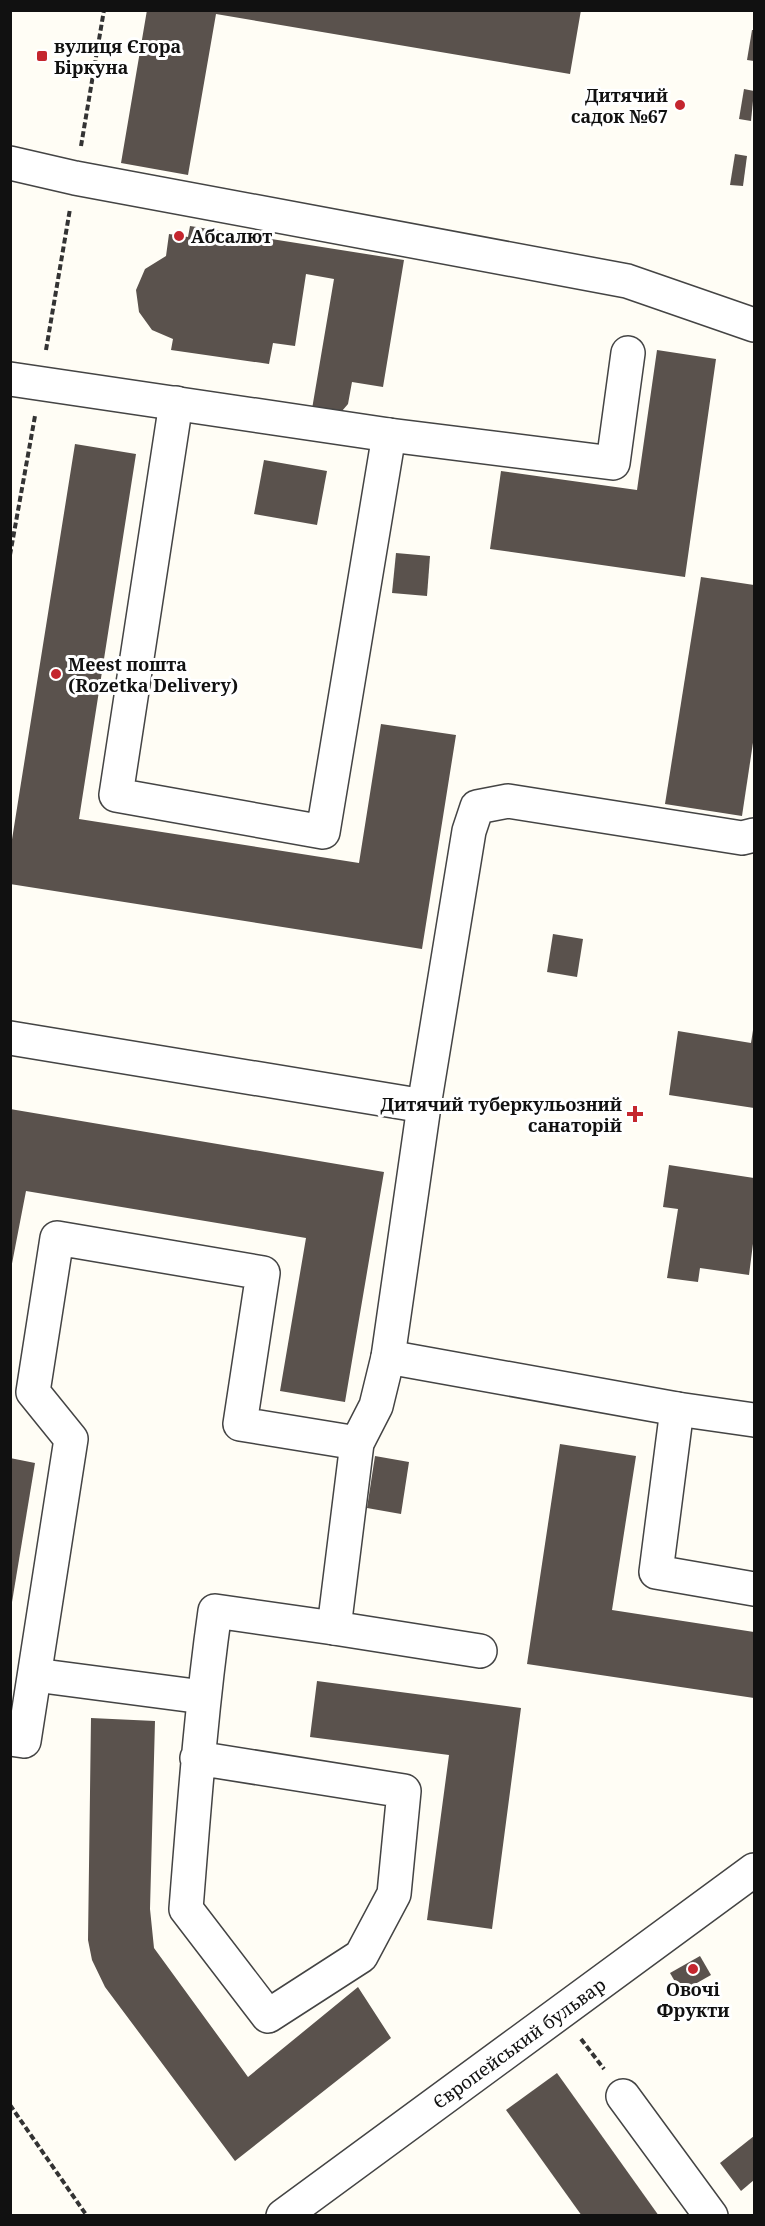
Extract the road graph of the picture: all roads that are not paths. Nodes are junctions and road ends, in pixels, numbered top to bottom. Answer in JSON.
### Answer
{"nodes":[{"id":1,"x":10,"y":163,"type":"edge"},
{"id":2,"x":754,"y":325,"type":"edge"},
{"id":3,"x":628,"y":353,"type":"dead end"},
{"id":4,"x":26,"y":381,"type":"edge"},
{"id":5,"x":176,"y":403,"type":"junction"},
{"id":6,"x":389,"y":435,"type":"junction"},
{"id":7,"x":754,"y":835,"type":"edge"},
{"id":8,"x":10,"y":1038,"type":"edge"},
{"id":9,"x":424,"y":1106,"type":"junction"},
{"id":10,"x":388,"y":1357,"type":"junction"},
{"id":11,"x":678,"y":1409,"type":"junction"},
{"id":12,"x":754,"y":1420,"type":"edge"},
{"id":13,"x":357,"y":1443,"type":"junction"},
{"id":14,"x":754,"y":1589,"type":"edge"},
{"id":15,"x":334,"y":1628,"type":"junction"},
{"id":16,"x":480,"y":1651,"type":"dead end"},
{"id":17,"x":35,"y":1675,"type":"junction"},
{"id":18,"x":203,"y":1697,"type":"junction"},
{"id":19,"x":10,"y":1739,"type":"edge"},
{"id":20,"x":197,"y":1758,"type":"junction"},
{"id":21,"x":754,"y":1870,"type":"edge"},
{"id":22,"x":624,"y":2096,"type":"road end"},
{"id":23,"x":283,"y":2216,"type":"edge"},
{"id":24,"x":711,"y":2216,"type":"edge"}],
"edges":[{"from":1,"to":2,"type":"street"},
{"from":3,"to":6,"type":"street"},
{"from":4,"to":5,"type":"street"},
{"from":5,"to":6,"type":"street"},
{"from":5,"to":6,"type":"street"},
{"from":7,"to":9,"type":"street"},
{"from":8,"to":9,"type":"street"},
{"from":9,"to":10,"type":"street"},
{"from":10,"to":11,"type":"street"},
{"from":10,"to":13,"type":"street"},
{"from":11,"to":12,"type":"street"},
{"from":11,"to":14,"type":"street"},
{"from":13,"to":15,"type":"street"},
{"from":13,"to":17,"type":"street"},
{"from":15,"to":16,"type":"street"},
{"from":15,"to":18,"type":"street"},
{"from":17,"to":18,"type":"street"},
{"from":17,"to":19,"type":"street"},
{"from":18,"to":20,"type":"street"},
{"from":20,"to":20,"type":"street"},
{"from":21,"to":23,"type":"street","name":"Європейський бульвар"},
{"from":22,"to":24,"type":"street"}]}
